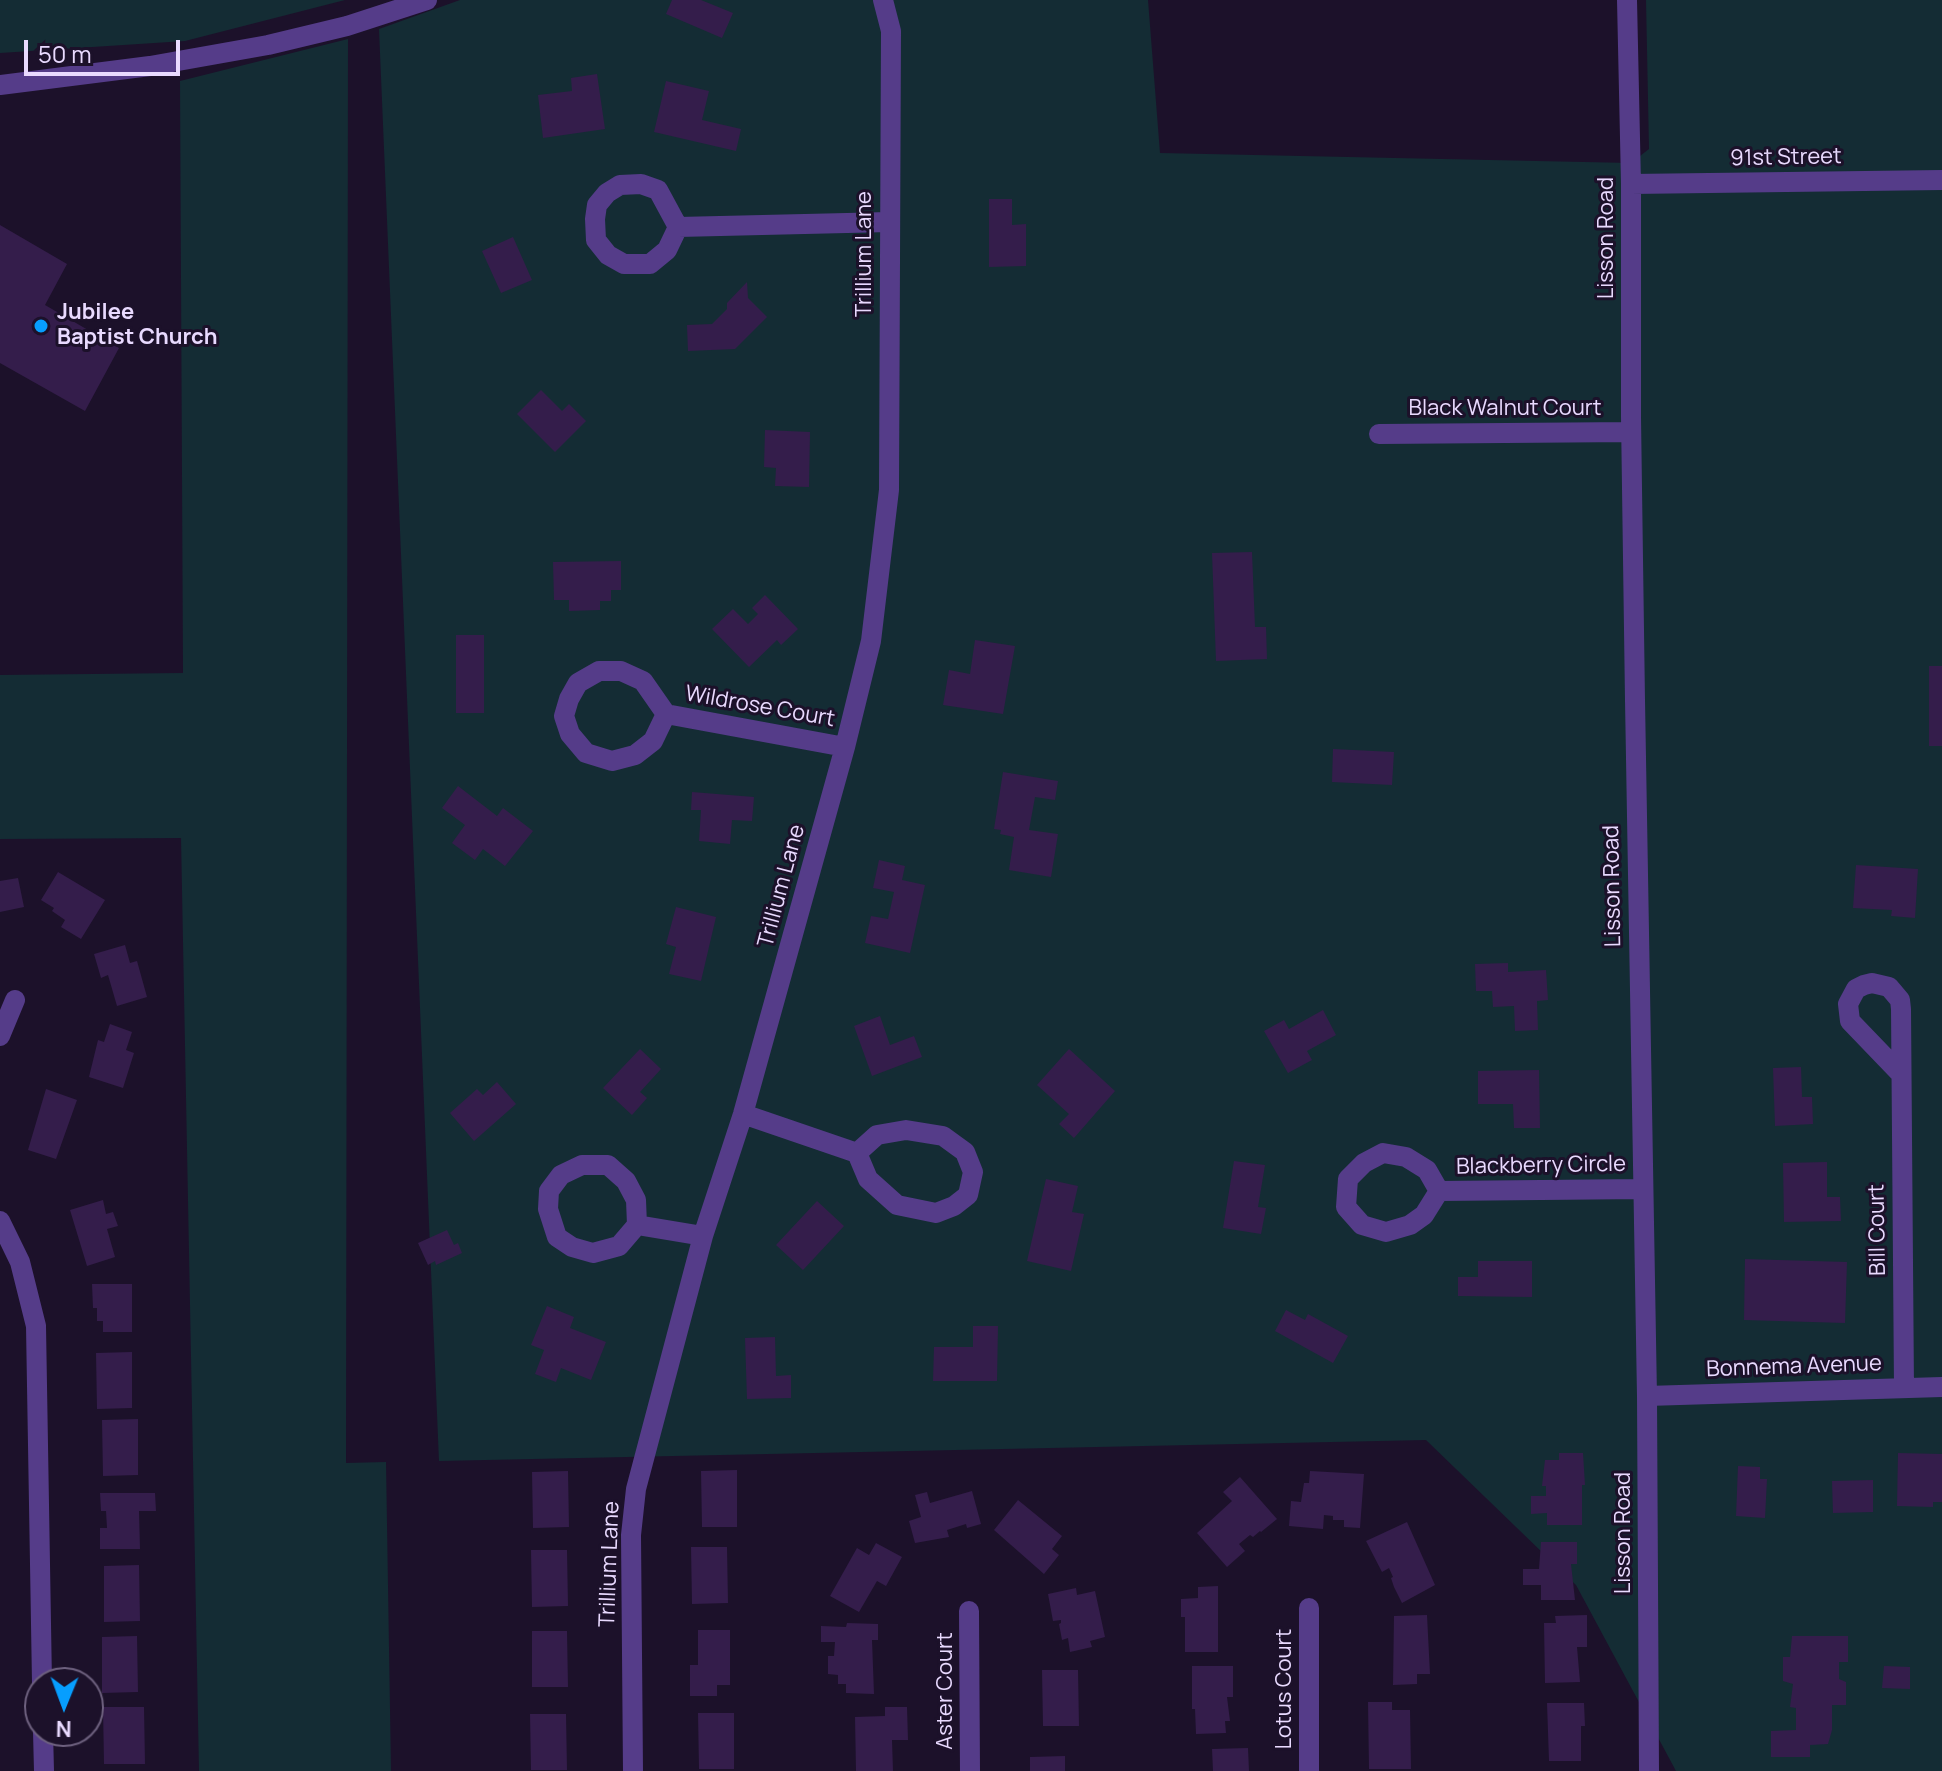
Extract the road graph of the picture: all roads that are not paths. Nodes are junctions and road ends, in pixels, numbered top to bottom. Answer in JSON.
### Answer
{"nodes":[{"id":1,"x":427,"y":0,"type":"edge"},
{"id":2,"x":883,"y":0,"type":"edge"},
{"id":3,"x":1627,"y":0,"type":"edge"},
{"id":4,"x":0,"y":85,"type":"edge"},
{"id":5,"x":1942,"y":180,"type":"edge"},
{"id":6,"x":1631,"y":184,"type":"junction"},
{"id":7,"x":889,"y":222,"type":"junction"},
{"id":8,"x":678,"y":227,"type":"junction"},
{"id":9,"x":1631,"y":432,"type":"junction"},
{"id":10,"x":1379,"y":434,"type":"dead end"},
{"id":11,"x":666,"y":714,"type":"junction"},
{"id":12,"x":845,"y":747,"type":"junction"},
{"id":13,"x":15,"y":1000,"type":"dead end"},
{"id":14,"x":0,"y":1036,"type":"edge"},
{"id":15,"x":1900,"y":1073,"type":"dead end"},
{"id":16,"x":743,"y":1114,"type":"junction"},
{"id":17,"x":857,"y":1153,"type":"junction"},
{"id":18,"x":1643,"y":1189,"type":"junction"},
{"id":19,"x":1439,"y":1191,"type":"junction"},
{"id":20,"x":0,"y":1221,"type":"edge"},
{"id":21,"x":637,"y":1225,"type":"junction"},
{"id":22,"x":703,"y":1236,"type":"junction"},
{"id":23,"x":1942,"y":1387,"type":"edge"},
{"id":24,"x":1904,"y":1388,"type":"junction"},
{"id":25,"x":1647,"y":1396,"type":"junction"},
{"id":26,"x":1309,"y":1608,"type":"dead end"},
{"id":27,"x":969,"y":1611,"type":"dead end"},
{"id":28,"x":42,"y":1667,"type":"edge"},
{"id":29,"x":43,"y":1747,"type":"edge"},
{"id":30,"x":44,"y":1771,"type":"edge"},
{"id":31,"x":633,"y":1771,"type":"edge"},
{"id":32,"x":970,"y":1771,"type":"edge"},
{"id":33,"x":1309,"y":1771,"type":"edge"},
{"id":34,"x":1649,"y":1771,"type":"edge"}],
"edges":[{"from":1,"to":4,"type":"street"},
{"from":2,"to":7,"type":"street","name":"Trillium Lane"},
{"from":3,"to":6,"type":"street","name":"Lisson Road"},
{"from":5,"to":6,"type":"street","name":"91st Street"},
{"from":6,"to":9,"type":"street","name":"Lisson Road"},
{"from":7,"to":8,"type":"street"},
{"from":7,"to":12,"type":"street","name":"Trillium Lane"},
{"from":8,"to":8,"type":"street"},
{"from":9,"to":10,"type":"street","name":"Black Walnut Court"},
{"from":9,"to":18,"type":"street","name":"Lisson Road"},
{"from":11,"to":11,"type":"street","name":"Wildrose Court"},
{"from":11,"to":12,"type":"street","name":"Wildrose Court"},
{"from":12,"to":16,"type":"street","name":"Trillium Lane"},
{"from":13,"to":14,"type":"street"},
{"from":15,"to":24,"type":"street","name":"Bill Court"},
{"from":16,"to":17,"type":"street"},
{"from":16,"to":22,"type":"street","name":"Trillium Lane"},
{"from":17,"to":17,"type":"street"},
{"from":18,"to":19,"type":"street","name":"Blackberry Circle"},
{"from":18,"to":25,"type":"street","name":"Lisson Road"},
{"from":19,"to":19,"type":"street","name":"Blackberry Circle"},
{"from":20,"to":28,"type":"street"},
{"from":21,"to":21,"type":"street"},
{"from":21,"to":22,"type":"street"},
{"from":22,"to":31,"type":"street","name":"Trillium Lane"},
{"from":23,"to":24,"type":"street","name":"Bonnema Avenue"},
{"from":24,"to":25,"type":"street","name":"Bonnema Avenue"},
{"from":25,"to":34,"type":"street","name":"Lisson Road"},
{"from":26,"to":33,"type":"street","name":"Lotus Court"},
{"from":27,"to":32,"type":"street","name":"Aster Court"},
{"from":29,"to":30,"type":"street"}]}
